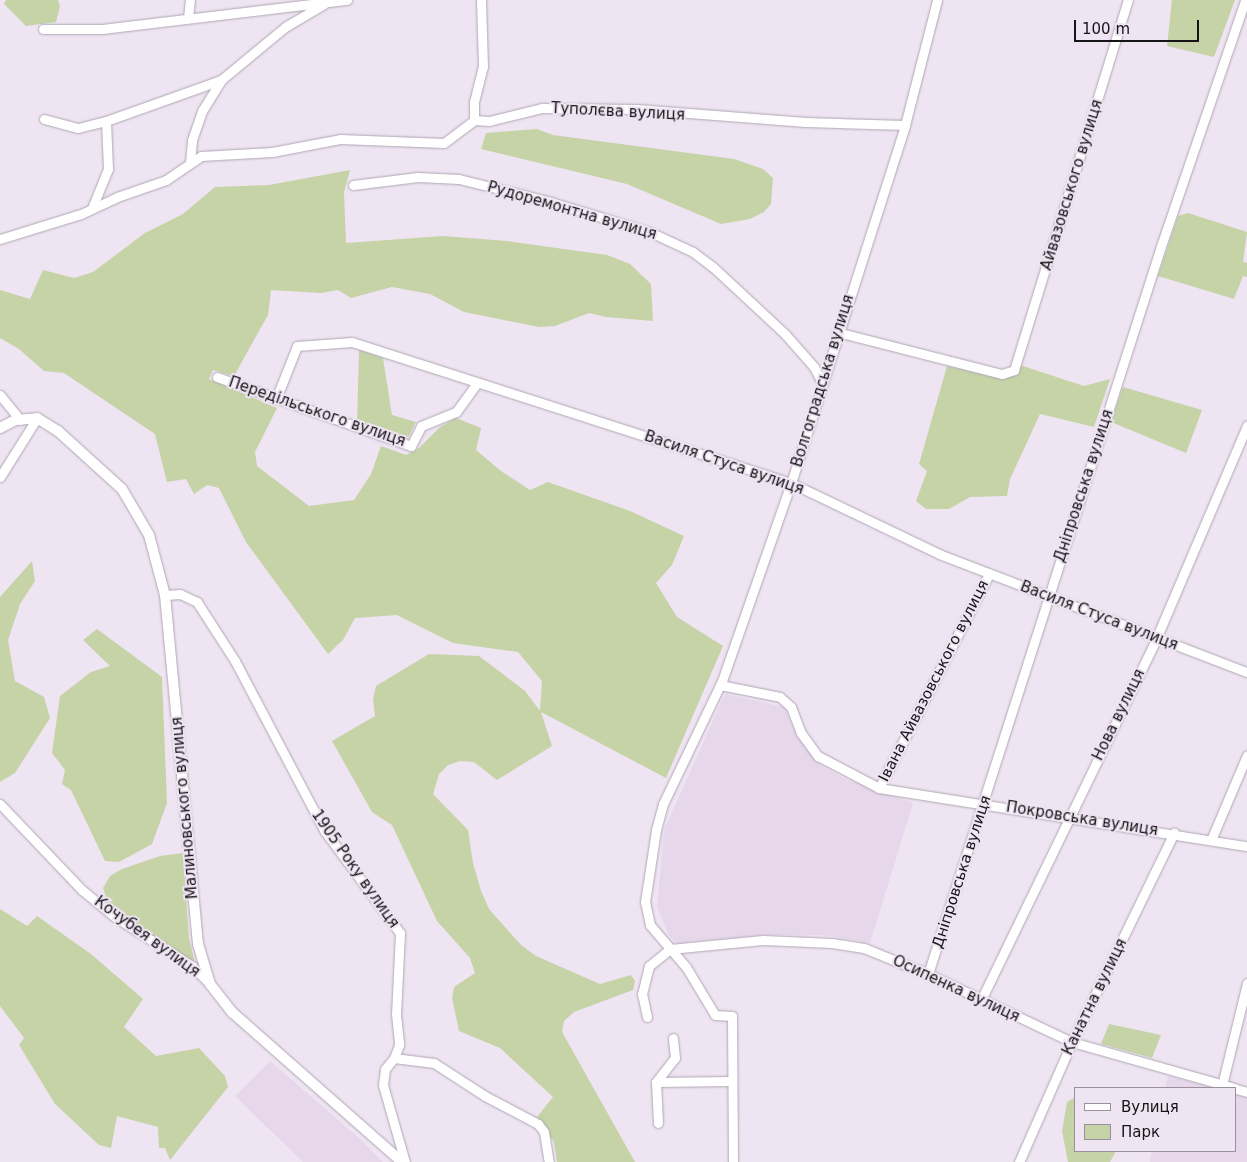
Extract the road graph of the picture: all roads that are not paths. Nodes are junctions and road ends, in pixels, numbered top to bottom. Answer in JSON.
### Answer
{"nodes":[{"id":1,"x":190,"y":0,"type":"edge"},
{"id":2,"x":347,"y":0,"type":"edge"},
{"id":3,"x":480,"y":0,"type":"edge"},
{"id":4,"x":937,"y":0,"type":"edge"},
{"id":5,"x":1128,"y":0,"type":"edge"},
{"id":6,"x":1245,"y":0,"type":"edge"},
{"id":7,"x":328,"y":1,"type":"junction"},
{"id":8,"x":188,"y":18,"type":"junction"},
{"id":9,"x":43,"y":29,"type":"dead end"},
{"id":10,"x":221,"y":80,"type":"junction"},
{"id":11,"x":44,"y":119,"type":"dead end"},
{"id":12,"x":474,"y":120,"type":"junction"},
{"id":13,"x":106,"y":121,"type":"junction"},
{"id":14,"x":905,"y":125,"type":"junction"},
{"id":15,"x":190,"y":163,"type":"junction"},
{"id":16,"x":353,"y":185,"type":"dead end"},
{"id":17,"x":92,"y":208,"type":"junction"},
{"id":18,"x":0,"y":239,"type":"edge"},
{"id":19,"x":837,"y":332,"type":"junction"},
{"id":20,"x":217,"y":377,"type":"dead end"},
{"id":21,"x":477,"y":383,"type":"junction"},
{"id":22,"x":822,"y":383,"type":"junction"},
{"id":23,"x":0,"y":395,"type":"edge"},
{"id":24,"x":276,"y":399,"type":"junction"},
{"id":25,"x":37,"y":418,"type":"junction"},
{"id":26,"x":20,"y":420,"type":"junction"},
{"id":27,"x":1247,"y":426,"type":"edge"},
{"id":28,"x":0,"y":428,"type":"edge"},
{"id":29,"x":0,"y":477,"type":"edge"},
{"id":30,"x":791,"y":483,"type":"junction"},
{"id":31,"x":988,"y":574,"type":"junction"},
{"id":32,"x":165,"y":595,"type":"junction"},
{"id":33,"x":1050,"y":595,"type":"junction"},
{"id":34,"x":1156,"y":639,"type":"junction"},
{"id":35,"x":1247,"y":672,"type":"edge"},
{"id":36,"x":720,"y":685,"type":"junction"},
{"id":37,"x":1247,"y":755,"type":"edge"},
{"id":38,"x":879,"y":788,"type":"junction"},
{"id":39,"x":0,"y":804,"type":"edge"},
{"id":40,"x":984,"y":804,"type":"junction"},
{"id":41,"x":1069,"y":818,"type":"junction"},
{"id":42,"x":1174,"y":833,"type":"junction"},
{"id":43,"x":1212,"y":840,"type":"junction"},
{"id":44,"x":1247,"y":846,"type":"edge"},
{"id":45,"x":670,"y":949,"type":"junction"},
{"id":46,"x":928,"y":974,"type":"junction"},
{"id":47,"x":1247,"y":983,"type":"edge"},
{"id":48,"x":210,"y":984,"type":"junction"},
{"id":49,"x":981,"y":1000,"type":"junction"},
{"id":50,"x":647,"y":1017,"type":"dead end"},
{"id":51,"x":673,"y":1038,"type":"dead end"},
{"id":52,"x":1072,"y":1042,"type":"junction"},
{"id":53,"x":394,"y":1058,"type":"junction"},
{"id":54,"x":732,"y":1081,"type":"junction"},
{"id":55,"x":656,"y":1082,"type":"junction"},
{"id":56,"x":1222,"y":1085,"type":"junction"},
{"id":57,"x":1231,"y":1087,"type":"edge"},
{"id":58,"x":658,"y":1123,"type":"dead end"},
{"id":59,"x":404,"y":1162,"type":"edge"},
{"id":60,"x":549,"y":1162,"type":"edge"},
{"id":61,"x":733,"y":1162,"type":"edge"},
{"id":62,"x":1019,"y":1162,"type":"edge"}],
"edges":[{"from":1,"to":8,"type":"street"},
{"from":2,"to":7,"type":"street"},
{"from":3,"to":12,"type":"street"},
{"from":4,"to":14,"type":"street","name":"Волгоградська вулиця"},
{"from":5,"to":19,"type":"street","name":"Айвазовського вулиця"},
{"from":6,"to":33,"type":"street","name":"Дніпровська вулиця"},
{"from":7,"to":8,"type":"street"},
{"from":7,"to":10,"type":"street"},
{"from":8,"to":9,"type":"street"},
{"from":10,"to":13,"type":"street"},
{"from":10,"to":15,"type":"street"},
{"from":11,"to":13,"type":"street"},
{"from":12,"to":14,"type":"street","name":"Туполєва вулиця"},
{"from":12,"to":15,"type":"street"},
{"from":13,"to":17,"type":"street"},
{"from":14,"to":19,"type":"street","name":"Волгоградська вулиця"},
{"from":15,"to":17,"type":"street"},
{"from":16,"to":22,"type":"street","name":"Рудоремонтна вулиця"},
{"from":17,"to":18,"type":"street"},
{"from":19,"to":22,"type":"street","name":"Волгоградська вулиця"},
{"from":20,"to":24,"type":"street","name":"Передільського вулиця"},
{"from":21,"to":24,"type":"street","name":"Передільського вулиця"},
{"from":21,"to":24,"type":"street","name":"Василя Стуса вулиця"},
{"from":21,"to":30,"type":"street","name":"Василя Стуса вулиця"},
{"from":22,"to":30,"type":"street","name":"Волгоградська вулиця"},
{"from":23,"to":26,"type":"street"},
{"from":25,"to":26,"type":"main road"},
{"from":25,"to":29,"type":"street"},
{"from":25,"to":32,"type":"main road","name":"Малиновського вулиця"},
{"from":26,"to":28,"type":"main road"},
{"from":27,"to":34,"type":"street","name":"Нова вулиця"},
{"from":30,"to":31,"type":"street","name":"Василя Стуса вулиця"},
{"from":30,"to":36,"type":"street","name":"Волгоградська вулиця"},
{"from":31,"to":33,"type":"street","name":"Василя Стуса вулиця"},
{"from":31,"to":38,"type":"street","name":"Івана Айвазовського вулиця"},
{"from":32,"to":48,"type":"main road","name":"Малиновського вулиця"},
{"from":32,"to":53,"type":"street","name":"1905 Року вулиця"},
{"from":33,"to":34,"type":"street","name":"Василя Стуса вулиця"},
{"from":33,"to":40,"type":"street","name":"Дніпровська вулиця"},
{"from":34,"to":35,"type":"street","name":"Василя Стуса вулиця"},
{"from":34,"to":41,"type":"street","name":"Нова вулиця"},
{"from":36,"to":38,"type":"street","name":"Покровська вулиця"},
{"from":36,"to":45,"type":"street","name":"Волгоградська вулиця"},
{"from":37,"to":43,"type":"street"},
{"from":38,"to":40,"type":"street","name":"Покровська вулиця"},
{"from":39,"to":48,"type":"street","name":"Кочубея вулиця"},
{"from":40,"to":41,"type":"street","name":"Покровська вулиця"},
{"from":40,"to":46,"type":"street","name":"Дніпровська вулиця"},
{"from":41,"to":42,"type":"street","name":"Покровська вулиця"},
{"from":41,"to":49,"type":"street","name":"Нова вулиця"},
{"from":42,"to":43,"type":"street","name":"Покровська вулиця"},
{"from":42,"to":52,"type":"street","name":"Канатна вулиця"},
{"from":43,"to":44,"type":"street","name":"Покровська вулиця"},
{"from":45,"to":46,"type":"street","name":"Осипенка вулиця"},
{"from":45,"to":50,"type":"street"},
{"from":45,"to":54,"type":"street"},
{"from":46,"to":49,"type":"street","name":"Осипенка вулиця"},
{"from":47,"to":56,"type":"street"},
{"from":48,"to":59,"type":"main road","name":"Малиновського вулиця"},
{"from":49,"to":52,"type":"street","name":"Осипенка вулиця"},
{"from":51,"to":55,"type":"street"},
{"from":52,"to":56,"type":"street","name":"Осипенка вулиця"},
{"from":52,"to":62,"type":"street","name":"Канатна вулиця"},
{"from":53,"to":59,"type":"street","name":"1905 Року вулиця"},
{"from":53,"to":60,"type":"street"},
{"from":54,"to":55,"type":"street"},
{"from":54,"to":61,"type":"street"},
{"from":55,"to":58,"type":"street"},
{"from":56,"to":57,"type":"street","name":"Осипенка вулиця"}]}
